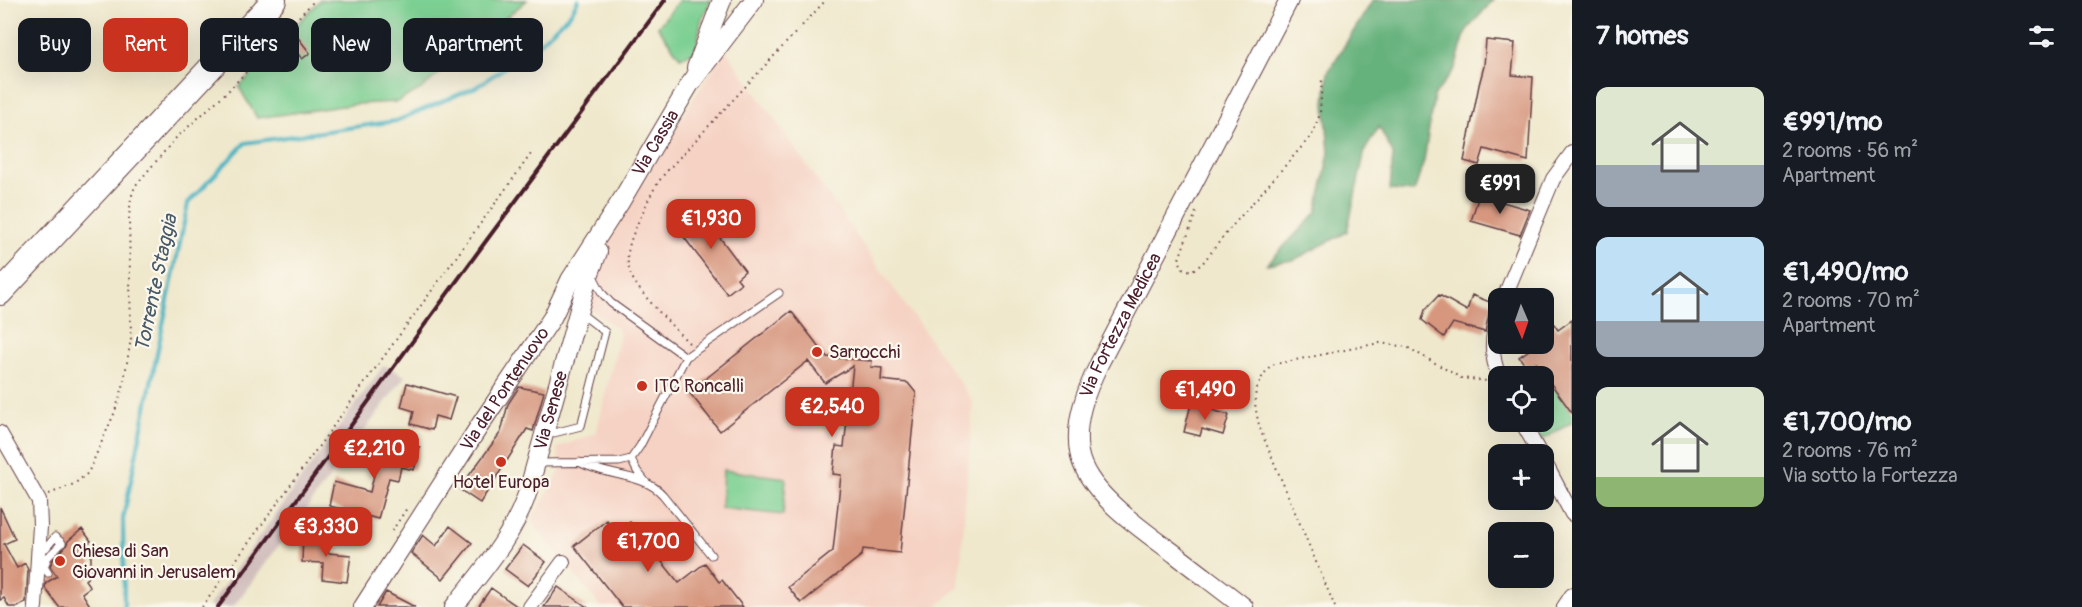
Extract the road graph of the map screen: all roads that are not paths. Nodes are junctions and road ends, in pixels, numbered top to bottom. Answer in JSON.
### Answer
{"nodes":[{"id":1,"x":254,"y":0,"type":"edge"},
{"id":2,"x":274,"y":0,"type":"edge"},
{"id":3,"x":722,"y":0,"type":"edge"},
{"id":4,"x":754,"y":0,"type":"edge"},
{"id":5,"x":1289,"y":0,"type":"edge"},
{"id":6,"x":690,"y":84,"type":"junction"},
{"id":7,"x":1572,"y":153,"type":"edge"},
{"id":8,"x":621,"y":201,"type":"junction"},
{"id":9,"x":590,"y":270,"type":"junction"},
{"id":10,"x":0,"y":272,"type":"edge"},
{"id":11,"x":1508,"y":288,"type":"edge"},
{"id":12,"x":0,"y":293,"type":"edge"},
{"id":13,"x":779,"y":293,"type":"dead end"},
{"id":14,"x":558,"y":304,"type":"junction"},
{"id":15,"x":578,"y":312,"type":"junction"},
{"id":16,"x":573,"y":331,"type":"junction"},
{"id":17,"x":686,"y":357,"type":"junction"},
{"id":18,"x":0,"y":433,"type":"edge"},
{"id":19,"x":544,"y":436,"type":"junction"},
{"id":20,"x":631,"y":459,"type":"junction"},
{"id":21,"x":579,"y":462,"type":"junction"},
{"id":22,"x":536,"y":464,"type":"junction"},
{"id":23,"x":1554,"y":480,"type":"edge"},
{"id":24,"x":646,"y":482,"type":"junction"},
{"id":25,"x":1572,"y":513,"type":"edge"},
{"id":26,"x":39,"y":543,"type":"junction"},
{"id":27,"x":711,"y":555,"type":"dead end"},
{"id":28,"x":563,"y":562,"type":"dead end"},
{"id":29,"x":48,"y":573,"type":"dead end"},
{"id":30,"x":1572,"y":595,"type":"edge"},
{"id":31,"x":35,"y":607,"type":"edge"},
{"id":32,"x":363,"y":607,"type":"edge"},
{"id":33,"x":454,"y":607,"type":"edge"},
{"id":34,"x":530,"y":607,"type":"edge"},
{"id":35,"x":1244,"y":607,"type":"edge"},
{"id":36,"x":1564,"y":607,"type":"edge"}],
"edges":[{"from":1,"to":10,"type":"highway"},
{"from":2,"to":12,"type":"highway"},
{"from":3,"to":6,"type":"main road","name":"Via Cassia"},
{"from":4,"to":6,"type":"main road","name":"Via Cassia"},
{"from":5,"to":35,"type":"main road","name":"Via Fortezza Medicea"},
{"from":6,"to":8,"type":"main road","name":"Via Cassia"},
{"from":7,"to":11,"type":"street"},
{"from":8,"to":9,"type":"main road","name":"Via Senese"},
{"from":8,"to":14,"type":"main road","name":"Via del Pontenuovo"},
{"from":9,"to":15,"type":"main road","name":"Via Senese"},
{"from":9,"to":17,"type":"lane"},
{"from":13,"to":17,"type":"lane"},
{"from":14,"to":16,"type":"main road"},
{"from":14,"to":32,"type":"main road","name":"Via del Pontenuovo"},
{"from":15,"to":16,"type":"main road","name":"Via Senese"},
{"from":15,"to":19,"type":"lane"},
{"from":16,"to":19,"type":"main road","name":"Via Senese"},
{"from":17,"to":20,"type":"lane"},
{"from":18,"to":26,"type":"street"},
{"from":19,"to":22,"type":"main road","name":"Via Senese"},
{"from":20,"to":21,"type":"lane"},
{"from":20,"to":24,"type":"lane"},
{"from":21,"to":22,"type":"lane"},
{"from":21,"to":24,"type":"lane"},
{"from":22,"to":33,"type":"main road","name":"Via Senese"},
{"from":23,"to":25,"type":"street"},
{"from":24,"to":27,"type":"lane"},
{"from":26,"to":29,"type":"lane"},
{"from":26,"to":31,"type":"street"},
{"from":28,"to":34,"type":"street"},
{"from":30,"to":36,"type":"street"}]}
